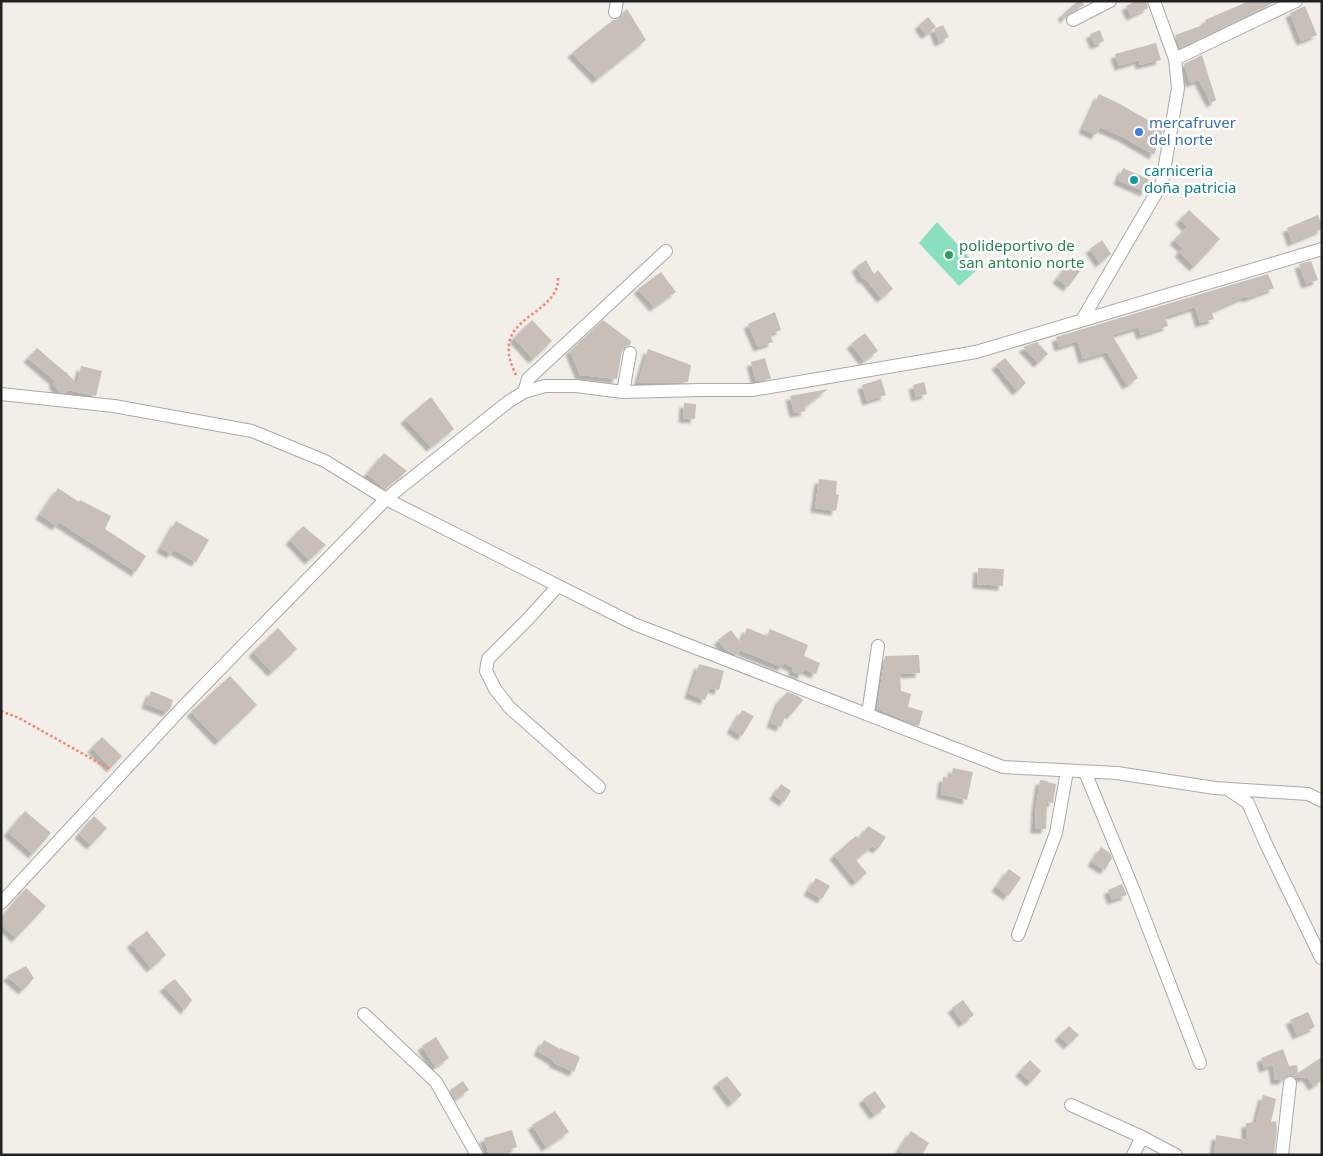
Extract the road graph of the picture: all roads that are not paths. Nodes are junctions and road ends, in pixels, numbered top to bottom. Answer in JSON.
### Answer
{"nodes":[{"id":1,"x":1110,"y":1,"type":"edge"},
{"id":2,"x":1154,"y":1,"type":"edge"},
{"id":3,"x":1296,"y":1,"type":"edge"},
{"id":4,"x":1074,"y":20,"type":"dead end"},
{"id":5,"x":1175,"y":59,"type":"junction"},
{"id":6,"x":1322,"y":249,"type":"edge"},
{"id":7,"x":666,"y":251,"type":"dead end"},
{"id":8,"x":1082,"y":320,"type":"junction"},
{"id":9,"x":630,"y":353,"type":"dead end"},
{"id":10,"x":524,"y":392,"type":"junction"},
{"id":11,"x":623,"y":392,"type":"junction"},
{"id":12,"x":1,"y":394,"type":"edge"},
{"id":13,"x":386,"y":499,"type":"junction"},
{"id":14,"x":558,"y":586,"type":"junction"},
{"id":15,"x":878,"y":646,"type":"dead end"},
{"id":16,"x":868,"y":714,"type":"junction"},
{"id":17,"x":1067,"y":770,"type":"junction"},
{"id":18,"x":1085,"y":772,"type":"junction"},
{"id":19,"x":599,"y":787,"type":"dead end"},
{"id":20,"x":1228,"y":789,"type":"junction"},
{"id":21,"x":1322,"y":801,"type":"edge"},
{"id":22,"x":1,"y":903,"type":"edge"},
{"id":23,"x":1018,"y":935,"type":"dead end"},
{"id":24,"x":1321,"y":958,"type":"edge"},
{"id":25,"x":364,"y":1014,"type":"dead end"},
{"id":26,"x":1200,"y":1062,"type":"dead end"},
{"id":27,"x":1290,"y":1083,"type":"dead end"},
{"id":28,"x":1071,"y":1105,"type":"dead end"},
{"id":29,"x":1142,"y":1137,"type":"junction"},
{"id":30,"x":477,"y":1155,"type":"edge"},
{"id":31,"x":1133,"y":1155,"type":"edge"},
{"id":32,"x":1176,"y":1155,"type":"edge"},
{"id":33,"x":1282,"y":1155,"type":"edge"}],
"edges":[{"from":1,"to":4,"type":"street"},
{"from":2,"to":5,"type":"street"},
{"from":3,"to":5,"type":"street"},
{"from":5,"to":8,"type":"street"},
{"from":6,"to":8,"type":"street"},
{"from":7,"to":10,"type":"street"},
{"from":8,"to":11,"type":"street"},
{"from":9,"to":11,"type":"street"},
{"from":10,"to":11,"type":"street"},
{"from":10,"to":13,"type":"street"},
{"from":12,"to":13,"type":"street"},
{"from":13,"to":14,"type":"street"},
{"from":13,"to":22,"type":"street"},
{"from":14,"to":16,"type":"street"},
{"from":14,"to":19,"type":"street"},
{"from":15,"to":16,"type":"street"},
{"from":16,"to":17,"type":"street"},
{"from":17,"to":18,"type":"street"},
{"from":17,"to":23,"type":"street"},
{"from":18,"to":20,"type":"street"},
{"from":18,"to":26,"type":"street"},
{"from":20,"to":21,"type":"street"},
{"from":20,"to":24,"type":"street"},
{"from":25,"to":30,"type":"street"},
{"from":27,"to":33,"type":"street"},
{"from":28,"to":29,"type":"street"},
{"from":29,"to":31,"type":"street"},
{"from":29,"to":32,"type":"street"}]}
